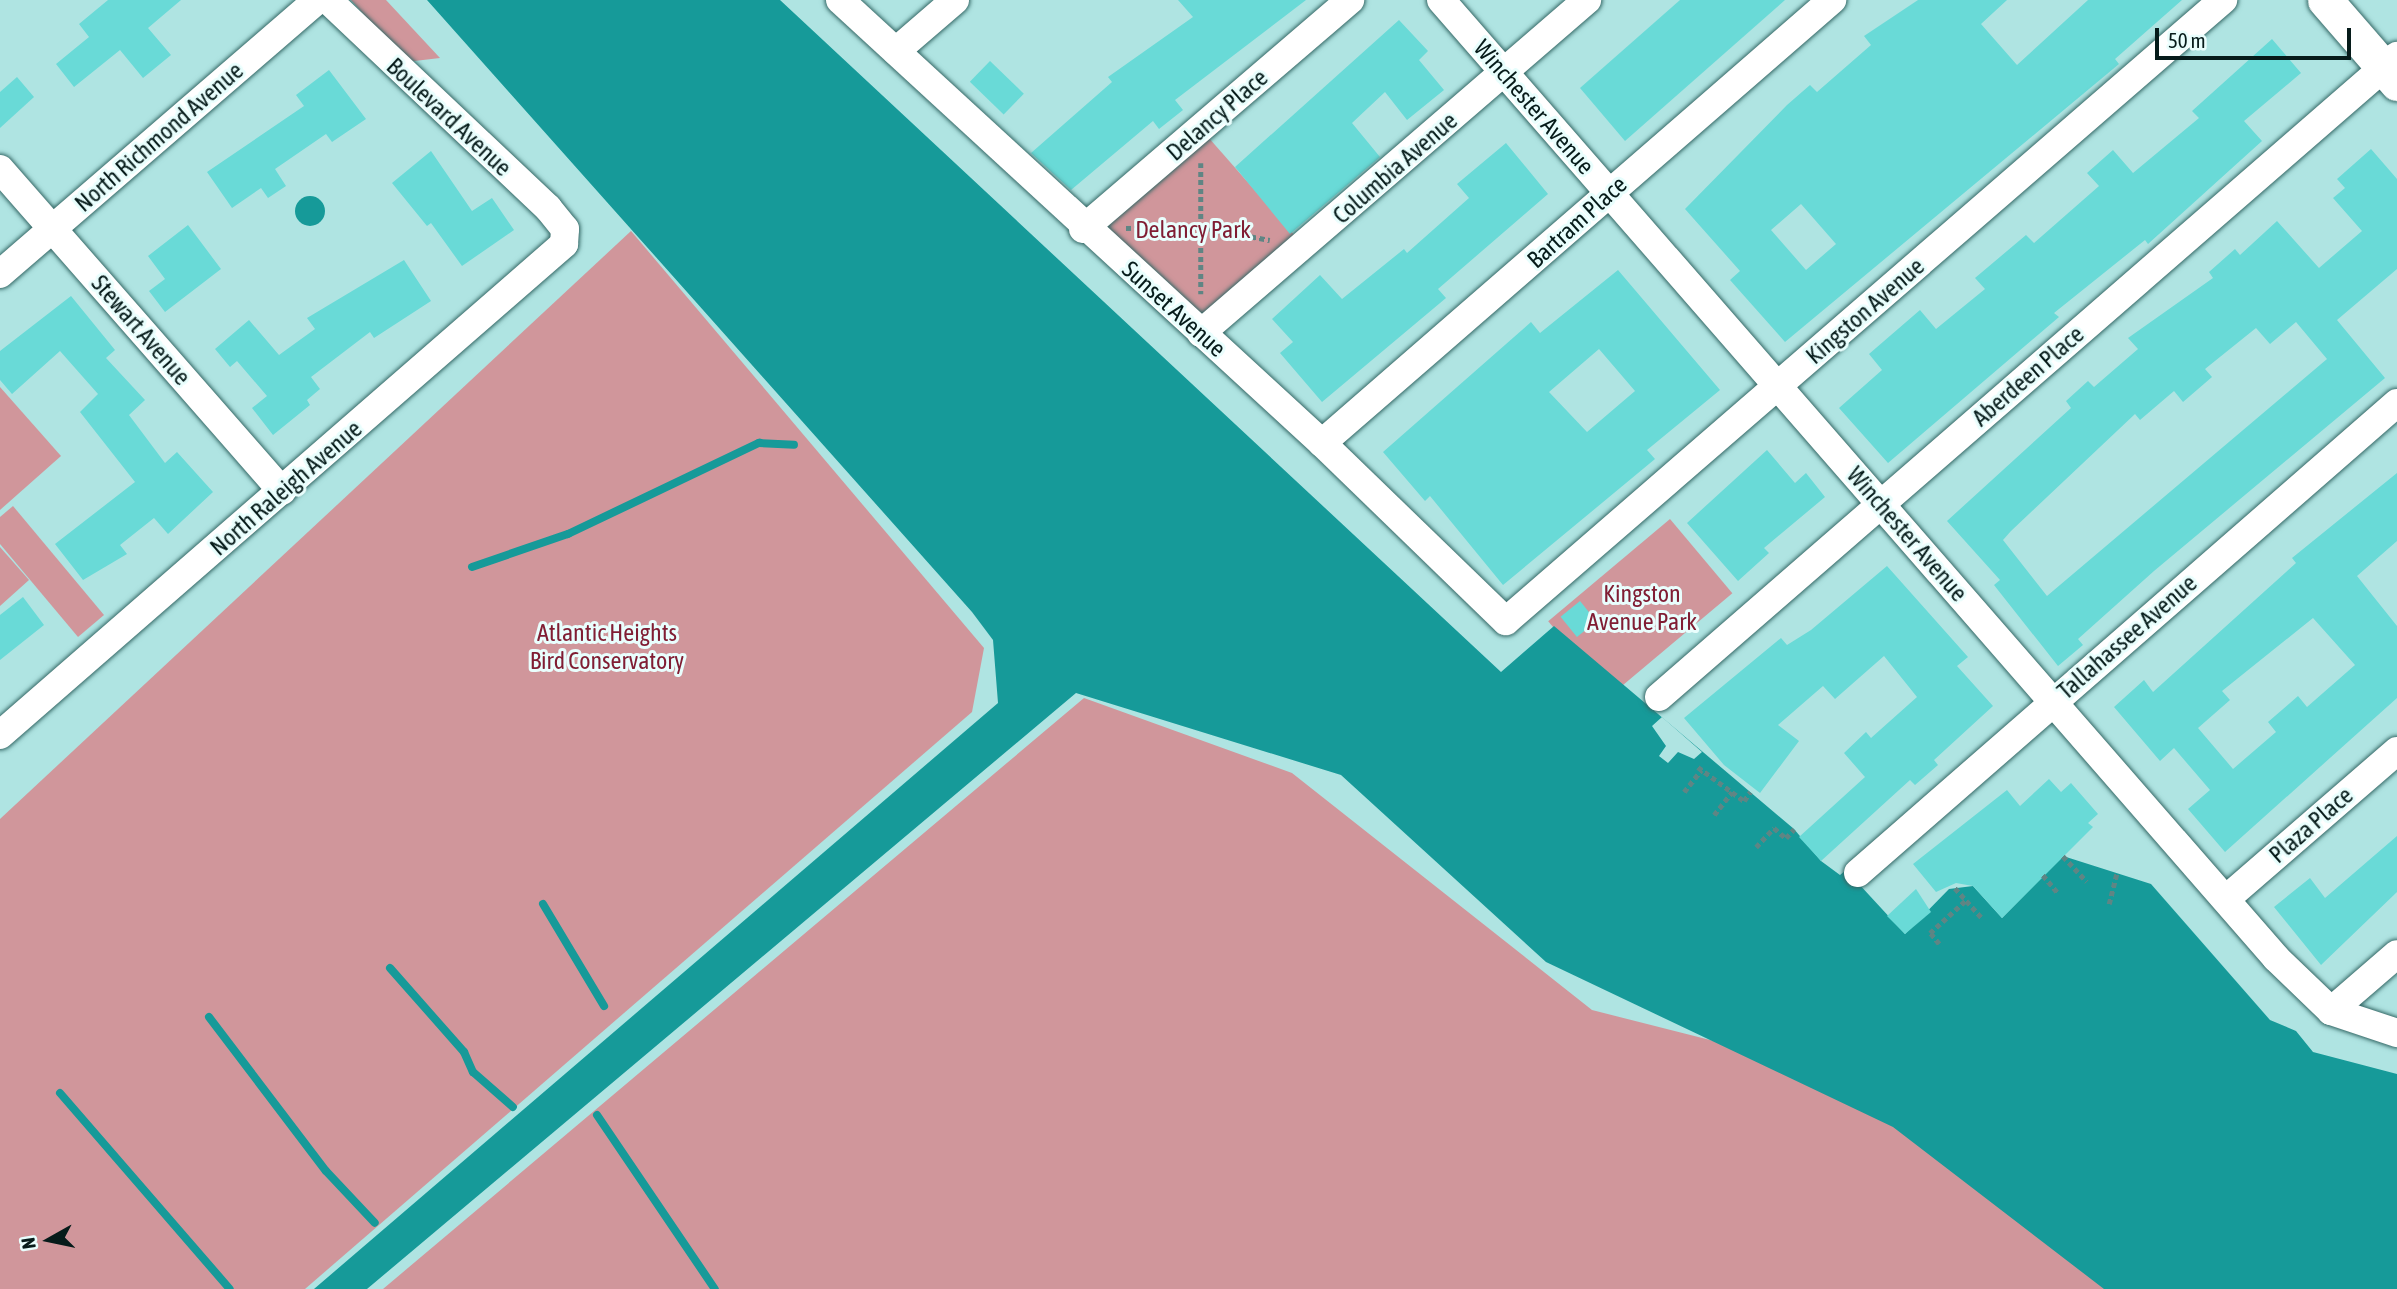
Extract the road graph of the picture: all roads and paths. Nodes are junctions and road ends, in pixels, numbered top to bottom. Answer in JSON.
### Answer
{"nodes":[{"id":1,"x":317,"y":0,"type":"edge"},
{"id":2,"x":328,"y":0,"type":"edge"},
{"id":3,"x":840,"y":0,"type":"edge"},
{"id":4,"x":954,"y":0,"type":"edge"},
{"id":5,"x":1350,"y":0,"type":"edge"},
{"id":6,"x":1441,"y":0,"type":"edge"},
{"id":7,"x":1587,"y":0,"type":"edge"},
{"id":8,"x":1832,"y":0,"type":"edge"},
{"id":9,"x":2223,"y":0,"type":"edge"},
{"id":10,"x":2325,"y":0,"type":"edge"},
{"id":11,"x":896,"y":51,"type":"junction"},
{"id":12,"x":2393,"y":69,"type":"edge"},
{"id":13,"x":1504,"y":72,"type":"junction"},
{"id":14,"x":1201,"y":129,"type":"junction"},
{"id":15,"x":0,"y":169,"type":"edge"},
{"id":16,"x":1610,"y":194,"type":"junction"},
{"id":17,"x":1201,"y":227,"type":"junction"},
{"id":18,"x":52,"y":229,"type":"junction"},
{"id":19,"x":1083,"y":229,"type":"junction"},
{"id":20,"x":566,"y":236,"type":"joint"},
{"id":21,"x":1304,"y":246,"type":"junction"},
{"id":22,"x":0,"y":274,"type":"edge"},
{"id":23,"x":1201,"y":333,"type":"junction"},
{"id":24,"x":1778,"y":387,"type":"junction"},
{"id":25,"x":2397,"y":403,"type":"edge"},
{"id":26,"x":1322,"y":443,"type":"junction"},
{"id":27,"x":282,"y":491,"type":"junction"},
{"id":28,"x":1882,"y":504,"type":"junction"},
{"id":29,"x":1506,"y":621,"type":"joint"},
{"id":30,"x":1659,"y":697,"type":"dead end"},
{"id":31,"x":2053,"y":701,"type":"junction"},
{"id":32,"x":3,"y":727,"type":"edge"},
{"id":33,"x":2397,"y":751,"type":"edge"},
{"id":34,"x":1684,"y":792,"type":"dead end"},
{"id":35,"x":1731,"y":792,"type":"junction"},
{"id":36,"x":1750,"y":792,"type":"dead end"},
{"id":37,"x":1714,"y":816,"type":"dead end"},
{"id":38,"x":1794,"y":829,"type":"dead end"},
{"id":39,"x":1756,"y":848,"type":"dead end"},
{"id":40,"x":2063,"y":856,"type":"dead end"},
{"id":41,"x":1858,"y":873,"type":"dead end"},
{"id":42,"x":2117,"y":873,"type":"dead end"},
{"id":43,"x":2043,"y":875,"type":"dead end"},
{"id":44,"x":2087,"y":882,"type":"dead end"},
{"id":45,"x":1955,"y":888,"type":"dead end"},
{"id":46,"x":2058,"y":893,"type":"dead end"},
{"id":47,"x":2226,"y":899,"type":"junction"},
{"id":48,"x":1966,"y":900,"type":"junction"},
{"id":49,"x":2109,"y":904,"type":"dead end"},
{"id":50,"x":1982,"y":918,"type":"dead end"},
{"id":51,"x":1939,"y":944,"type":"dead end"},
{"id":52,"x":2397,"y":954,"type":"edge"},
{"id":53,"x":2332,"y":1011,"type":"junction"},
{"id":54,"x":2397,"y":1033,"type":"edge"}],
"edges":[{"from":1,"to":18,"type":"street","name":"North Richmond Avenue"},
{"from":2,"to":20,"type":"street","name":"Boulevard Avenue"},
{"from":3,"to":11,"type":"street","name":"Sunset Avenue"},
{"from":4,"to":11,"type":"street"},
{"from":5,"to":14,"type":"street","name":"Delancy Place"},
{"from":6,"to":13,"type":"street","name":"Winchester Avenue"},
{"from":7,"to":13,"type":"street","name":"Columbia Avenue"},
{"from":8,"to":16,"type":"street","name":"Bartram Place"},
{"from":9,"to":24,"type":"street","name":"Kingston Avenue"},
{"from":10,"to":12,"type":"main road"},
{"from":11,"to":19,"type":"street","name":"Sunset Avenue"},
{"from":12,"to":28,"type":"street","name":"Aberdeen Place"},
{"from":13,"to":16,"type":"street","name":"Winchester Avenue"},
{"from":13,"to":21,"type":"street","name":"Columbia Avenue"},
{"from":14,"to":17,"type":"path"},
{"from":14,"to":19,"type":"street","name":"Delancy Place"},
{"from":15,"to":18,"type":"street","name":"Stewart Avenue"},
{"from":16,"to":24,"type":"street","name":"Winchester Avenue"},
{"from":16,"to":26,"type":"street","name":"Bartram Place"},
{"from":17,"to":19,"type":"path"},
{"from":17,"to":21,"type":"path"},
{"from":17,"to":23,"type":"path"},
{"from":18,"to":22,"type":"street","name":"North Richmond Avenue"},
{"from":18,"to":27,"type":"street","name":"Stewart Avenue"},
{"from":19,"to":23,"type":"street","name":"Sunset Avenue"},
{"from":20,"to":27,"type":"street","name":"North Raleigh Avenue"},
{"from":21,"to":23,"type":"street","name":"Columbia Avenue"},
{"from":23,"to":26,"type":"street","name":"Sunset Avenue"},
{"from":24,"to":28,"type":"street","name":"Winchester Avenue"},
{"from":24,"to":29,"type":"street","name":"Kingston Avenue"},
{"from":25,"to":31,"type":"street","name":"Tallahassee Avenue"},
{"from":26,"to":29,"type":"street","name":"Sunset Avenue"},
{"from":27,"to":32,"type":"street","name":"North Raleigh Avenue"},
{"from":28,"to":30,"type":"street","name":"Aberdeen Place"},
{"from":28,"to":31,"type":"street","name":"Winchester Avenue"},
{"from":31,"to":41,"type":"street","name":"Tallahassee Avenue"},
{"from":31,"to":47,"type":"street","name":"Winchester Avenue"},
{"from":33,"to":47,"type":"street","name":"Plaza Place"},
{"from":34,"to":35,"type":"path"},
{"from":35,"to":36,"type":"path"},
{"from":35,"to":37,"type":"path"},
{"from":38,"to":39,"type":"path"},
{"from":40,"to":44,"type":"path"},
{"from":42,"to":49,"type":"path"},
{"from":43,"to":46,"type":"path"},
{"from":45,"to":48,"type":"path"},
{"from":47,"to":53,"type":"street","name":"Winchester Avenue"},
{"from":48,"to":50,"type":"path"},
{"from":48,"to":51,"type":"path"},
{"from":52,"to":53,"type":"street"},
{"from":53,"to":54,"type":"street","name":"Winchester Avenue"}]}
